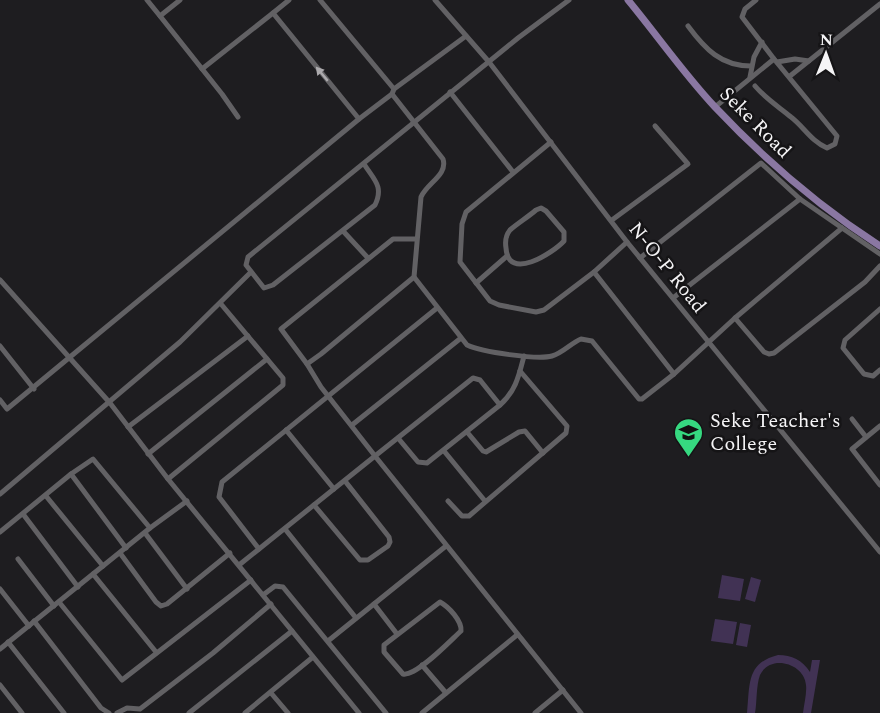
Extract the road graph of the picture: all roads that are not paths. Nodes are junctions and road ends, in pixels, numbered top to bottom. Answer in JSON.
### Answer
{"nodes":[{"id":1,"x":147,"y":0,"type":"edge"},
{"id":2,"x":180,"y":0,"type":"edge"},
{"id":3,"x":289,"y":0,"type":"edge"},
{"id":4,"x":320,"y":0,"type":"edge"},
{"id":5,"x":435,"y":0,"type":"edge"},
{"id":6,"x":569,"y":0,"type":"edge"},
{"id":7,"x":628,"y":0,"type":"edge"},
{"id":8,"x":756,"y":0,"type":"edge"},
{"id":9,"x":880,"y":4,"type":"edge"},
{"id":10,"x":273,"y":13,"type":"junction"},
{"id":11,"x":160,"y":16,"type":"junction"},
{"id":12,"x":688,"y":26,"type":"dead end"},
{"id":13,"x":466,"y":36,"type":"junction"},
{"id":14,"x":762,"y":42,"type":"junction"},
{"id":15,"x":775,"y":60,"type":"junction"},
{"id":16,"x":809,"y":61,"type":"junction"},
{"id":17,"x":489,"y":62,"type":"junction"},
{"id":18,"x":751,"y":66,"type":"junction"},
{"id":19,"x":202,"y":69,"type":"junction"},
{"id":20,"x":790,"y":76,"type":"junction"},
{"id":21,"x":750,"y":78,"type":"junction"},
{"id":22,"x":755,"y":86,"type":"dead end"},
{"id":23,"x":393,"y":92,"type":"junction"},
{"id":24,"x":450,"y":92,"type":"junction"},
{"id":25,"x":715,"y":107,"type":"junction"},
{"id":26,"x":238,"y":117,"type":"dead end"},
{"id":27,"x":359,"y":119,"type":"junction"},
{"id":28,"x":414,"y":122,"type":"junction"},
{"id":29,"x":655,"y":126,"type":"dead end"},
{"id":30,"x":551,"y":142,"type":"junction"},
{"id":31,"x":364,"y":164,"type":"junction"},
{"id":32,"x":513,"y":172,"type":"junction"},
{"id":33,"x":800,"y":199,"type":"junction"},
{"id":34,"x":612,"y":220,"type":"junction"},
{"id":35,"x":842,"y":228,"type":"junction"},
{"id":36,"x":343,"y":231,"type":"junction"},
{"id":37,"x":416,"y":239,"type":"junction"},
{"id":38,"x":627,"y":242,"type":"junction"},
{"id":39,"x":880,"y":246,"type":"edge"},
{"id":40,"x":880,"y":254,"type":"edge"},
{"id":41,"x":507,"y":256,"type":"junction"},
{"id":42,"x":368,"y":258,"type":"junction"},
{"id":43,"x":640,"y":258,"type":"junction"},
{"id":44,"x":880,"y":266,"type":"edge"},
{"id":45,"x":251,"y":272,"type":"junction"},
{"id":46,"x":594,"y":272,"type":"junction"},
{"id":47,"x":414,"y":277,"type":"junction"},
{"id":48,"x":0,"y":280,"type":"edge"},
{"id":49,"x":476,"y":283,"type":"junction"},
{"id":50,"x":673,"y":298,"type":"junction"},
{"id":51,"x":221,"y":304,"type":"junction"},
{"id":52,"x":438,"y":308,"type":"junction"},
{"id":53,"x":880,"y":309,"type":"edge"},
{"id":54,"x":735,"y":318,"type":"junction"},
{"id":55,"x":248,"y":336,"type":"junction"},
{"id":56,"x":461,"y":338,"type":"junction"},
{"id":57,"x":710,"y":343,"type":"junction"},
{"id":58,"x":1,"y":349,"type":"edge"},
{"id":59,"x":524,"y":356,"type":"junction"},
{"id":60,"x":70,"y":357,"type":"junction"},
{"id":61,"x":267,"y":359,"type":"junction"},
{"id":62,"x":307,"y":364,"type":"junction"},
{"id":63,"x":880,"y":370,"type":"edge"},
{"id":64,"x":520,"y":371,"type":"junction"},
{"id":65,"x":674,"y":374,"type":"junction"},
{"id":66,"x":34,"y":389,"type":"junction"},
{"id":67,"x":328,"y":394,"type":"junction"},
{"id":68,"x":0,"y":400,"type":"edge"},
{"id":69,"x":110,"y":403,"type":"junction"},
{"id":70,"x":500,"y":405,"type":"junction"},
{"id":71,"x":852,"y":419,"type":"dead end"},
{"id":72,"x":352,"y":425,"type":"junction"},
{"id":73,"x":128,"y":427,"type":"junction"},
{"id":74,"x":879,"y":428,"type":"edge"},
{"id":75,"x":286,"y":430,"type":"junction"},
{"id":76,"x":467,"y":432,"type":"junction"},
{"id":77,"x":866,"y":437,"type":"junction"},
{"id":78,"x":398,"y":438,"type":"junction"},
{"id":79,"x":444,"y":451,"type":"junction"},
{"id":80,"x":543,"y":453,"type":"junction"},
{"id":81,"x":148,"y":454,"type":"junction"},
{"id":82,"x":375,"y":456,"type":"junction"},
{"id":83,"x":71,"y":474,"type":"junction"},
{"id":84,"x":168,"y":479,"type":"junction"},
{"id":85,"x":345,"y":481,"type":"junction"},
{"id":86,"x":880,"y":485,"type":"edge"},
{"id":87,"x":334,"y":489,"type":"junction"},
{"id":88,"x":0,"y":494,"type":"edge"},
{"id":89,"x":46,"y":496,"type":"junction"},
{"id":90,"x":187,"y":501,"type":"junction"},
{"id":91,"x":448,"y":501,"type":"dead end"},
{"id":92,"x":485,"y":501,"type":"junction"},
{"id":93,"x":314,"y":505,"type":"junction"},
{"id":94,"x":23,"y":514,"type":"junction"},
{"id":95,"x":285,"y":529,"type":"junction"},
{"id":96,"x":147,"y":530,"type":"junction"},
{"id":97,"x":0,"y":532,"type":"edge"},
{"id":98,"x":446,"y":546,"type":"junction"},
{"id":99,"x":126,"y":548,"type":"junction"},
{"id":100,"x":259,"y":549,"type":"junction"},
{"id":101,"x":880,"y":552,"type":"edge"},
{"id":102,"x":120,"y":553,"type":"junction"},
{"id":103,"x":230,"y":553,"type":"junction"},
{"id":104,"x":18,"y":559,"type":"dead end"},
{"id":105,"x":239,"y":565,"type":"junction"},
{"id":106,"x":103,"y":566,"type":"junction"},
{"id":107,"x":93,"y":574,"type":"junction"},
{"id":108,"x":251,"y":580,"type":"junction"},
{"id":109,"x":78,"y":586,"type":"junction"},
{"id":110,"x":186,"y":589,"type":"junction"},
{"id":111,"x":0,"y":590,"type":"edge"},
{"id":112,"x":263,"y":595,"type":"junction"},
{"id":113,"x":57,"y":604,"type":"junction"},
{"id":114,"x":271,"y":604,"type":"junction"},
{"id":115,"x":374,"y":604,"type":"junction"},
{"id":116,"x":356,"y":618,"type":"junction"},
{"id":117,"x":34,"y":621,"type":"junction"},
{"id":118,"x":29,"y":626,"type":"junction"},
{"id":119,"x":292,"y":631,"type":"junction"},
{"id":120,"x":397,"y":634,"type":"junction"},
{"id":121,"x":517,"y":635,"type":"junction"},
{"id":122,"x":328,"y":641,"type":"junction"},
{"id":123,"x":8,"y":642,"type":"junction"},
{"id":124,"x":0,"y":649,"type":"edge"},
{"id":125,"x":156,"y":652,"type":"junction"},
{"id":126,"x":313,"y":657,"type":"junction"},
{"id":127,"x":422,"y":665,"type":"junction"},
{"id":128,"x":1,"y":690,"type":"edge"},
{"id":129,"x":563,"y":690,"type":"junction"},
{"id":130,"x":271,"y":693,"type":"junction"},
{"id":131,"x":446,"y":693,"type":"junction"},
{"id":132,"x":356,"y":712,"type":"edge"},
{"id":133,"x":22,"y":713,"type":"edge"},
{"id":134,"x":64,"y":713,"type":"edge"},
{"id":135,"x":109,"y":713,"type":"edge"},
{"id":136,"x":117,"y":713,"type":"edge"},
{"id":137,"x":189,"y":713,"type":"edge"},
{"id":138,"x":245,"y":713,"type":"edge"},
{"id":139,"x":288,"y":713,"type":"edge"},
{"id":140,"x":386,"y":713,"type":"edge"},
{"id":141,"x":422,"y":713,"type":"edge"},
{"id":142,"x":535,"y":713,"type":"edge"},
{"id":143,"x":581,"y":713,"type":"edge"}],
"edges":[{"from":1,"to":11,"type":"street"},
{"from":2,"to":11,"type":"street"},
{"from":3,"to":10,"type":"street"},
{"from":4,"to":23,"type":"street"},
{"from":5,"to":13,"type":"street","name":"N-O-P Road"},
{"from":6,"to":17,"type":"street"},
{"from":7,"to":25,"type":"main road","name":"Seke Road"},
{"from":8,"to":14,"type":"street"},
{"from":9,"to":16,"type":"street"},
{"from":10,"to":19,"type":"street"},
{"from":27,"to":10,"type":"street","one_way":true},
{"from":11,"to":19,"type":"street"},
{"from":12,"to":18,"type":"street"},
{"from":13,"to":17,"type":"street","name":"N-O-P Road"},
{"from":13,"to":23,"type":"street"},
{"from":14,"to":15,"type":"street"},
{"from":14,"to":18,"type":"street"},
{"from":15,"to":16,"type":"street"},
{"from":15,"to":20,"type":"street"},
{"from":15,"to":21,"type":"street"},
{"from":16,"to":20,"type":"street"},
{"from":17,"to":24,"type":"street"},
{"from":17,"to":30,"type":"street","name":"N-O-P Road"},
{"from":18,"to":21,"type":"street"},
{"from":19,"to":26,"type":"street"},
{"from":20,"to":22,"type":"street"},
{"from":21,"to":25,"type":"street"},
{"from":23,"to":27,"type":"street"},
{"from":23,"to":28,"type":"street"},
{"from":24,"to":28,"type":"street"},
{"from":24,"to":32,"type":"street"},
{"from":25,"to":39,"type":"main road","name":"Seke Road"},
{"from":27,"to":60,"type":"street"},
{"from":28,"to":31,"type":"street"},
{"from":28,"to":37,"type":"street"},
{"from":29,"to":34,"type":"street"},
{"from":30,"to":32,"type":"street"},
{"from":30,"to":34,"type":"street","name":"N-O-P Road"},
{"from":31,"to":36,"type":"street"},
{"from":31,"to":45,"type":"street"},
{"from":32,"to":49,"type":"street"},
{"from":33,"to":35,"type":"street"},
{"from":33,"to":43,"type":"street"},
{"from":33,"to":50,"type":"street"},
{"from":34,"to":38,"type":"street","name":"N-O-P Road"},
{"from":35,"to":40,"type":"street"},
{"from":35,"to":54,"type":"street"},
{"from":36,"to":42,"type":"street"},
{"from":36,"to":45,"type":"street"},
{"from":37,"to":42,"type":"street"},
{"from":37,"to":47,"type":"street"},
{"from":38,"to":43,"type":"street","name":"N-O-P Road"},
{"from":38,"to":46,"type":"street"},
{"from":41,"to":41,"type":"street"},
{"from":41,"to":49,"type":"street"},
{"from":42,"to":62,"type":"street"},
{"from":43,"to":50,"type":"street","name":"N-O-P Road"},
{"from":44,"to":54,"type":"street"},
{"from":45,"to":51,"type":"street"},
{"from":46,"to":49,"type":"street"},
{"from":46,"to":65,"type":"street"},
{"from":47,"to":52,"type":"street"},
{"from":47,"to":62,"type":"street"},
{"from":48,"to":60,"type":"street"},
{"from":50,"to":57,"type":"street","name":"N-O-P Road"},
{"from":51,"to":55,"type":"street"},
{"from":51,"to":69,"type":"street"},
{"from":52,"to":56,"type":"street"},
{"from":52,"to":67,"type":"street"},
{"from":53,"to":63,"type":"street"},
{"from":54,"to":57,"type":"street"},
{"from":55,"to":61,"type":"street"},
{"from":55,"to":73,"type":"street"},
{"from":56,"to":59,"type":"street"},
{"from":56,"to":72,"type":"street"},
{"from":57,"to":65,"type":"street"},
{"from":57,"to":101,"type":"street","name":"N-O-P Road"},
{"from":58,"to":66,"type":"street"},
{"from":59,"to":64,"type":"street"},
{"from":59,"to":65,"type":"street"},
{"from":60,"to":66,"type":"street"},
{"from":60,"to":69,"type":"street"},
{"from":61,"to":81,"type":"street"},
{"from":61,"to":84,"type":"street"},
{"from":62,"to":67,"type":"street"},
{"from":64,"to":70,"type":"street"},
{"from":64,"to":80,"type":"street"},
{"from":66,"to":68,"type":"street"},
{"from":67,"to":72,"type":"street"},
{"from":67,"to":75,"type":"street"},
{"from":69,"to":73,"type":"street"},
{"from":69,"to":88,"type":"street"},
{"from":70,"to":76,"type":"street"},
{"from":70,"to":78,"type":"street"},
{"from":71,"to":77,"type":"street"},
{"from":72,"to":82,"type":"street"},
{"from":73,"to":81,"type":"street"},
{"from":74,"to":77,"type":"street"},
{"from":75,"to":87,"type":"street"},
{"from":75,"to":100,"type":"street"},
{"from":76,"to":79,"type":"street"},
{"from":76,"to":80,"type":"street"},
{"from":77,"to":86,"type":"street"},
{"from":78,"to":79,"type":"street"},
{"from":78,"to":82,"type":"street"},
{"from":79,"to":92,"type":"street"},
{"from":80,"to":92,"type":"street"},
{"from":81,"to":84,"type":"street"},
{"from":82,"to":85,"type":"street"},
{"from":82,"to":98,"type":"street"},
{"from":83,"to":89,"type":"street"},
{"from":83,"to":96,"type":"street"},
{"from":83,"to":99,"type":"street"},
{"from":84,"to":90,"type":"street"},
{"from":85,"to":87,"type":"street"},
{"from":85,"to":93,"type":"street"},
{"from":87,"to":93,"type":"street"},
{"from":89,"to":94,"type":"street"},
{"from":89,"to":106,"type":"street"},
{"from":90,"to":96,"type":"street"},
{"from":90,"to":103,"type":"street"},
{"from":91,"to":92,"type":"street"},
{"from":93,"to":95,"type":"street"},
{"from":94,"to":97,"type":"street"},
{"from":94,"to":109,"type":"street"},
{"from":95,"to":100,"type":"street"},
{"from":95,"to":116,"type":"street"},
{"from":96,"to":99,"type":"street"},
{"from":96,"to":110,"type":"street"},
{"from":98,"to":115,"type":"street"},
{"from":98,"to":121,"type":"street"},
{"from":99,"to":102,"type":"street"},
{"from":100,"to":105,"type":"street"},
{"from":102,"to":106,"type":"street"},
{"from":102,"to":110,"type":"street"},
{"from":103,"to":105,"type":"street"},
{"from":103,"to":110,"type":"street"},
{"from":104,"to":113,"type":"street"},
{"from":105,"to":108,"type":"street"},
{"from":106,"to":107,"type":"street"},
{"from":107,"to":109,"type":"street"},
{"from":107,"to":125,"type":"street"},
{"from":108,"to":112,"type":"street"},
{"from":108,"to":125,"type":"street"},
{"from":109,"to":113,"type":"street"},
{"from":111,"to":118,"type":"street"},
{"from":112,"to":114,"type":"street"},
{"from":112,"to":122,"type":"street"},
{"from":113,"to":117,"type":"street"},
{"from":113,"to":125,"type":"street"},
{"from":114,"to":119,"type":"street"},
{"from":114,"to":136,"type":"street"},
{"from":115,"to":116,"type":"street"},
{"from":115,"to":120,"type":"street"},
{"from":116,"to":122,"type":"street"},
{"from":117,"to":118,"type":"street"},
{"from":117,"to":135,"type":"street"},
{"from":118,"to":123,"type":"street"},
{"from":119,"to":126,"type":"street"},
{"from":119,"to":137,"type":"street"},
{"from":120,"to":127,"type":"street"},
{"from":120,"to":127,"type":"street"},
{"from":121,"to":129,"type":"street"},
{"from":121,"to":131,"type":"street"},
{"from":122,"to":140,"type":"street"},
{"from":123,"to":124,"type":"street"},
{"from":123,"to":134,"type":"street"},
{"from":126,"to":130,"type":"street"},
{"from":126,"to":132,"type":"street"},
{"from":127,"to":131,"type":"street"},
{"from":128,"to":133,"type":"street"},
{"from":129,"to":142,"type":"street"},
{"from":129,"to":143,"type":"street"},
{"from":130,"to":138,"type":"street"},
{"from":130,"to":139,"type":"street"},
{"from":131,"to":141,"type":"street"}]}
